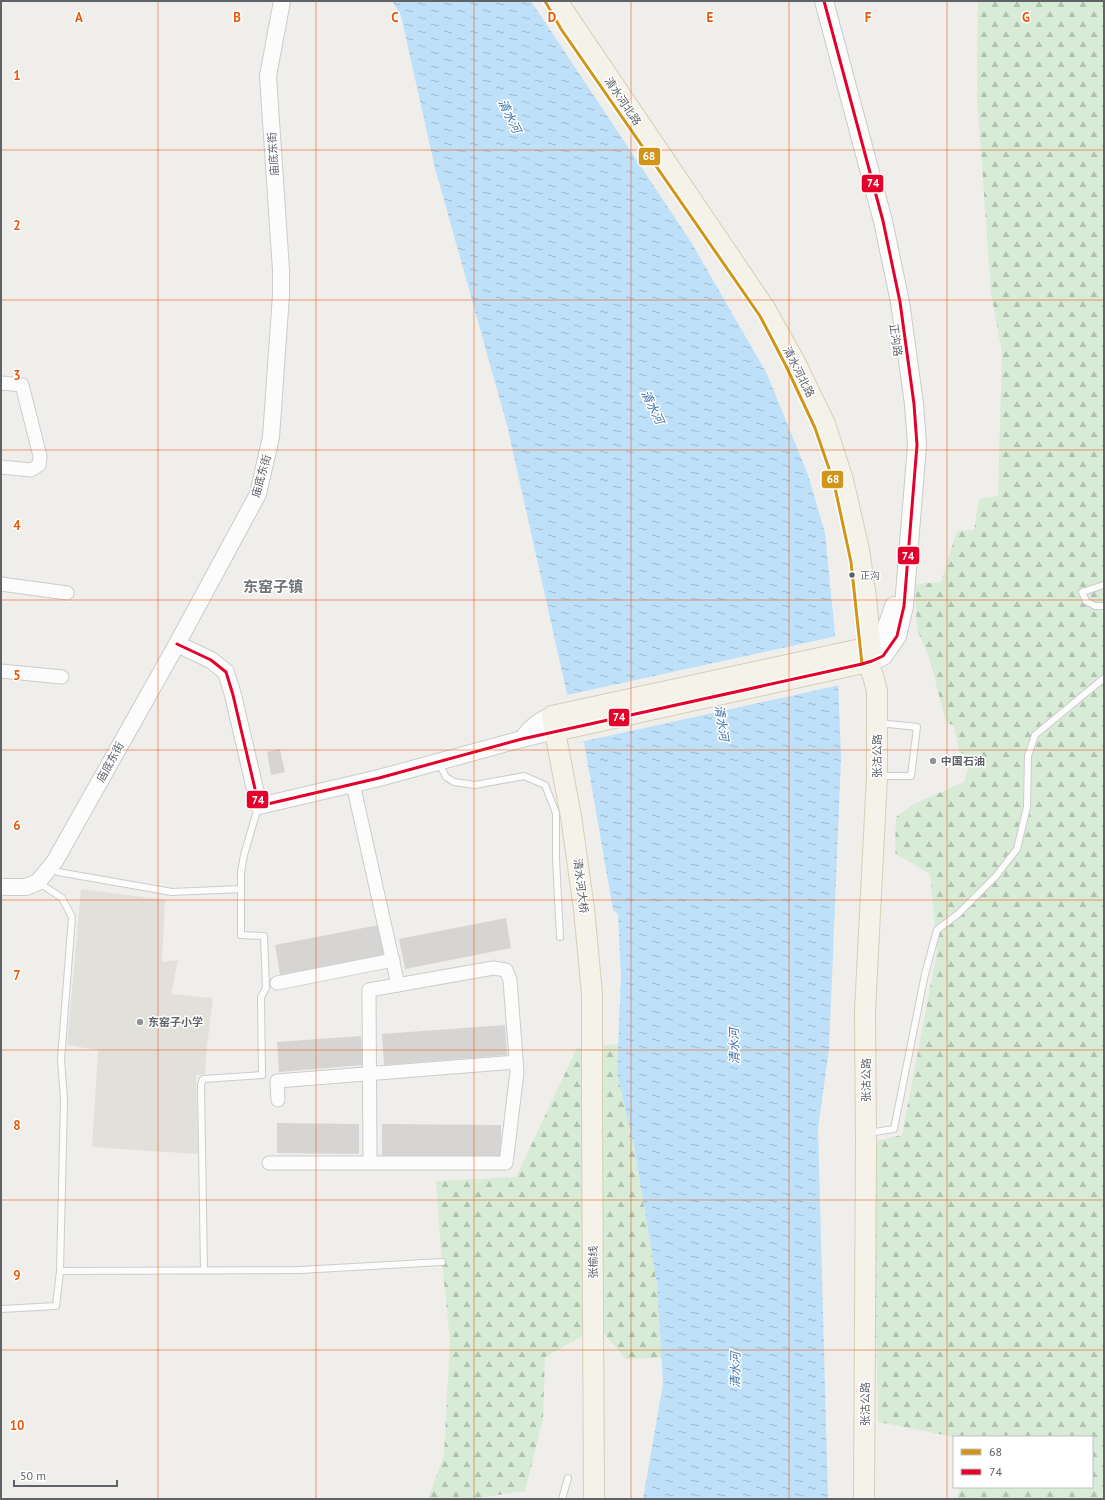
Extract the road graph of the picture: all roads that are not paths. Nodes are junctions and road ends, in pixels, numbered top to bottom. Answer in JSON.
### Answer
{"nodes":[{"id":1,"x":282,"y":1,"type":"edge"},
{"id":2,"x":545,"y":1,"type":"edge"},
{"id":3,"x":556,"y":1,"type":"edge"},
{"id":4,"x":813,"y":1,"type":"edge"},
{"id":5,"x":824,"y":1,"type":"edge"},
{"id":6,"x":1,"y":383,"type":"edge"},
{"id":7,"x":1,"y":467,"type":"edge"},
{"id":8,"x":1,"y":584,"type":"edge"},
{"id":9,"x":1104,"y":585,"type":"edge"},
{"id":10,"x":67,"y":593,"type":"dead end"},
{"id":11,"x":1104,"y":606,"type":"edge"},
{"id":12,"x":177,"y":644,"type":"junction"},
{"id":13,"x":866,"y":657,"type":"junction"},
{"id":14,"x":1,"y":671,"type":"edge"},
{"id":15,"x":62,"y":677,"type":"dead end"},
{"id":16,"x":1104,"y":678,"type":"edge"},
{"id":17,"x":877,"y":722,"type":"junction"},
{"id":18,"x":555,"y":732,"type":"junction"},
{"id":19,"x":438,"y":762,"type":"junction"},
{"id":20,"x":878,"y":776,"type":"junction"},
{"id":21,"x":353,"y":784,"type":"junction"},
{"id":22,"x":259,"y":806,"type":"junction"},
{"id":23,"x":50,"y":868,"type":"junction"},
{"id":24,"x":38,"y":882,"type":"junction"},
{"id":25,"x":1,"y":886,"type":"edge"},
{"id":26,"x":241,"y":889,"type":"junction"},
{"id":27,"x":560,"y":937,"type":"dead end"},
{"id":28,"x":393,"y":960,"type":"junction"},
{"id":29,"x":278,"y":983,"type":"dead end"},
{"id":30,"x":398,"y":985,"type":"junction"},
{"id":31,"x":593,"y":1025,"type":"joint"},
{"id":32,"x":516,"y":1062,"type":"junction"},
{"id":33,"x":369,"y":1073,"type":"junction"},
{"id":34,"x":278,"y":1100,"type":"dead end"},
{"id":35,"x":866,"y":1134,"type":"junction"},
{"id":36,"x":370,"y":1162,"type":"junction"},
{"id":37,"x":269,"y":1163,"type":"dead end"},
{"id":38,"x":442,"y":1262,"type":"dead end"},
{"id":39,"x":204,"y":1270,"type":"junction"},
{"id":40,"x":60,"y":1271,"type":"junction"},
{"id":41,"x":1,"y":1309,"type":"edge"},
{"id":42,"x":568,"y":1478,"type":"dead end"},
{"id":43,"x":562,"y":1499,"type":"edge"},
{"id":44,"x":594,"y":1499,"type":"edge"},
{"id":45,"x":864,"y":1499,"type":"edge"}],
"edges":[{"from":1,"to":12,"type":"street","name":"庙底东街"},
{"from":2,"to":13,"type":"main road","name":"清水河北路"},
{"from":3,"to":13,"type":"main road","name":"清水河北路"},
{"from":4,"to":13,"type":"main road","name":"正沟路"},
{"from":5,"to":13,"type":"main road","name":"正沟路"},
{"from":6,"to":7,"type":"street"},
{"from":8,"to":10,"type":"street"},
{"from":9,"to":11,"type":"lane"},
{"from":12,"to":22,"type":"street"},
{"from":12,"to":23,"type":"street","name":"庙底东街"},
{"from":13,"to":17,"type":"main road","name":"张沽公路"},
{"from":13,"to":18,"type":"main road","name":"正沟路"},
{"from":14,"to":15,"type":"street"},
{"from":16,"to":35,"type":"lane"},
{"from":17,"to":20,"type":"main road","name":"张沽公路"},
{"from":17,"to":20,"type":"lane"},
{"from":18,"to":19,"type":"street"},
{"from":18,"to":31,"type":"main road","name":"清水河大桥"},
{"from":19,"to":21,"type":"street"},
{"from":19,"to":27,"type":"lane"},
{"from":20,"to":35,"type":"main road","name":"张沽公路"},
{"from":21,"to":22,"type":"street"},
{"from":21,"to":28,"type":"street"},
{"from":22,"to":26,"type":"lane"},
{"from":23,"to":24,"type":"street","name":"庙底东街"},
{"from":23,"to":26,"type":"lane"},
{"from":24,"to":25,"type":"street"},
{"from":24,"to":40,"type":"lane"},
{"from":26,"to":39,"type":"lane"},
{"from":28,"to":29,"type":"street"},
{"from":28,"to":30,"type":"street"},
{"from":30,"to":32,"type":"street"},
{"from":30,"to":33,"type":"street"},
{"from":31,"to":44,"type":"main road","name":"张榆线"},
{"from":32,"to":33,"type":"street"},
{"from":32,"to":36,"type":"street"},
{"from":33,"to":34,"type":"street"},
{"from":33,"to":36,"type":"street"},
{"from":35,"to":45,"type":"main road","name":"张沽公路"},
{"from":36,"to":37,"type":"street"},
{"from":38,"to":39,"type":"lane"},
{"from":39,"to":40,"type":"lane"},
{"from":40,"to":41,"type":"lane"},
{"from":42,"to":43,"type":"lane"}]}
